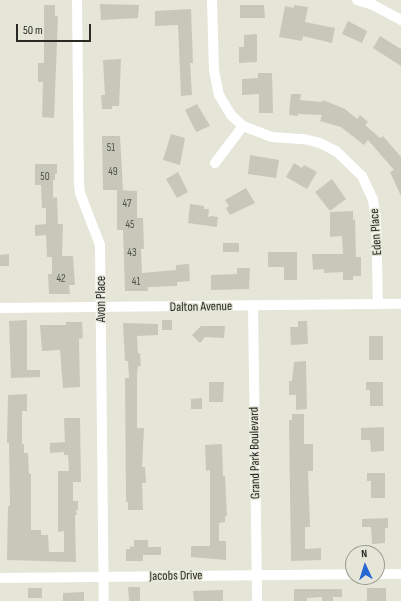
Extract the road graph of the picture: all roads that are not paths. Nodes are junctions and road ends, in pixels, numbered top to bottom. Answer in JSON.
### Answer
{"nodes":[{"id":1,"x":77,"y":0,"type":"edge"},
{"id":2,"x":212,"y":0,"type":"edge"},
{"id":3,"x":357,"y":0,"type":"edge"},
{"id":4,"x":401,"y":20,"type":"edge"},
{"id":5,"x":243,"y":126,"type":"junction"},
{"id":6,"x":215,"y":163,"type":"dead end"},
{"id":7,"x":378,"y":304,"type":"junction"},
{"id":8,"x":401,"y":304,"type":"edge"},
{"id":9,"x":253,"y":305,"type":"junction"},
{"id":10,"x":0,"y":308,"type":"edge"},
{"id":11,"x":101,"y":308,"type":"junction"},
{"id":12,"x":345,"y":574,"type":"edge"},
{"id":13,"x":385,"y":574,"type":"edge"},
{"id":14,"x":401,"y":574,"type":"edge"},
{"id":15,"x":257,"y":575,"type":"junction"},
{"id":16,"x":104,"y":577,"type":"junction"},
{"id":17,"x":0,"y":578,"type":"edge"},
{"id":18,"x":104,"y":601,"type":"edge"},
{"id":19,"x":257,"y":601,"type":"edge"}],
"edges":[{"from":1,"to":11,"type":"street","name":"Avon Place"},
{"from":2,"to":5,"type":"street","name":"Eden Place"},
{"from":3,"to":4,"type":"street"},
{"from":5,"to":6,"type":"street"},
{"from":5,"to":7,"type":"street","name":"Eden Place"},
{"from":7,"to":8,"type":"street","name":"Dalton Avenue"},
{"from":7,"to":9,"type":"street","name":"Dalton Avenue"},
{"from":9,"to":11,"type":"street","name":"Dalton Avenue"},
{"from":9,"to":15,"type":"street","name":"Grand Park Boulevard"},
{"from":10,"to":11,"type":"street","name":"Dalton Avenue"},
{"from":11,"to":16,"type":"street","name":"Avon Place"},
{"from":12,"to":15,"type":"street","name":"Jacobs Drive"},
{"from":13,"to":14,"type":"street"},
{"from":15,"to":16,"type":"street","name":"Jacobs Drive"},
{"from":15,"to":19,"type":"street","name":"Grand Park Boulevard"},
{"from":16,"to":17,"type":"street","name":"Jacobs Drive"},
{"from":16,"to":18,"type":"street","name":"Avon Place"}]}
